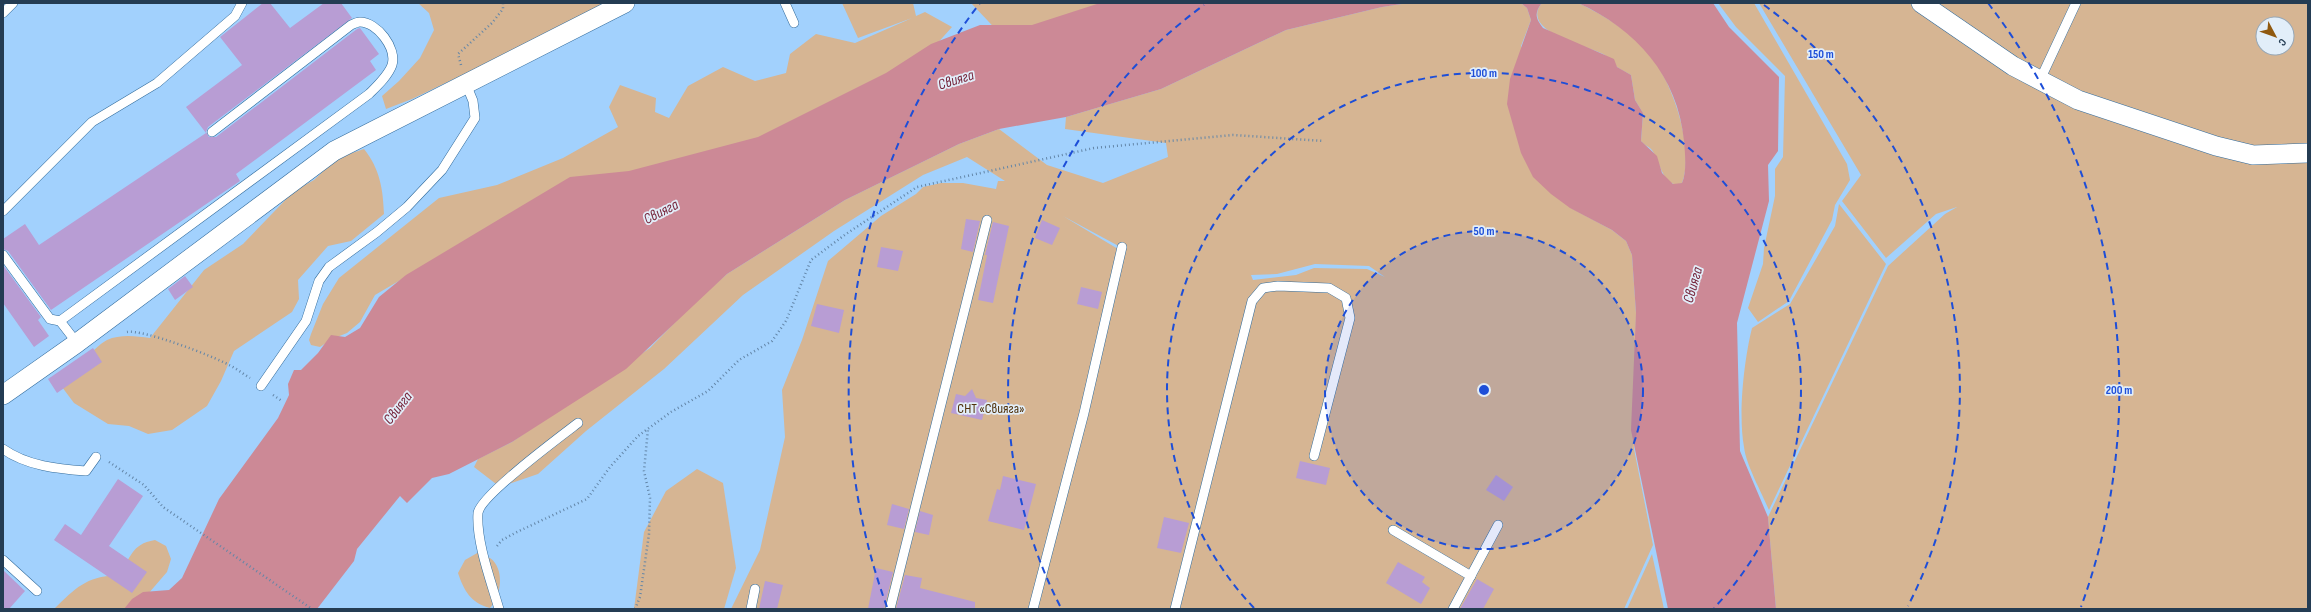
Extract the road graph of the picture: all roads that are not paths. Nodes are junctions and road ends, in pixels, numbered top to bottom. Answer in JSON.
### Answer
{"nodes":[{"id":1,"x":13,"y":3,"type":"edge"},
{"id":2,"x":242,"y":3,"type":"edge"},
{"id":3,"x":625,"y":3,"type":"edge"},
{"id":4,"x":785,"y":3,"type":"edge"},
{"id":5,"x":1921,"y":3,"type":"edge"},
{"id":6,"x":2076,"y":3,"type":"edge"},
{"id":7,"x":3,"y":12,"type":"edge"},
{"id":8,"x":794,"y":23,"type":"dead end"},
{"id":9,"x":2040,"y":80,"type":"junction"},
{"id":10,"x":466,"y":84,"type":"junction"},
{"id":11,"x":212,"y":132,"type":"dead end"},
{"id":12,"x":2308,"y":153,"type":"edge"},
{"id":13,"x":3,"y":211,"type":"edge"},
{"id":14,"x":987,"y":220,"type":"dead end"},
{"id":15,"x":1122,"y":247,"type":"dead end"},
{"id":16,"x":3,"y":255,"type":"edge"},
{"id":17,"x":60,"y":321,"type":"junction"},
{"id":18,"x":77,"y":343,"type":"junction"},
{"id":19,"x":261,"y":386,"type":"road end"},
{"id":20,"x":3,"y":395,"type":"edge"},
{"id":21,"x":578,"y":423,"type":"dead end"},
{"id":22,"x":3,"y":449,"type":"edge"},
{"id":23,"x":1314,"y":456,"type":"dead end"},
{"id":24,"x":96,"y":457,"type":"road end"},
{"id":25,"x":1498,"y":525,"type":"dead end"},
{"id":26,"x":1394,"y":530,"type":"dead end"},
{"id":27,"x":3,"y":560,"type":"edge"},
{"id":28,"x":1471,"y":576,"type":"junction"},
{"id":29,"x":755,"y":589,"type":"dead end"},
{"id":30,"x":37,"y":591,"type":"dead end"},
{"id":31,"x":499,"y":609,"type":"edge"},
{"id":32,"x":751,"y":609,"type":"edge"},
{"id":33,"x":890,"y":609,"type":"edge"},
{"id":34,"x":1033,"y":609,"type":"edge"},
{"id":35,"x":1175,"y":609,"type":"edge"},
{"id":36,"x":1453,"y":609,"type":"edge"}],
"edges":[{"from":1,"to":7,"type":"lane"},
{"from":2,"to":13,"type":"lane"},
{"from":3,"to":10,"type":"street"},
{"from":4,"to":8,"type":"lane"},
{"from":5,"to":9,"type":"street"},
{"from":6,"to":9,"type":"lane"},
{"from":9,"to":12,"type":"street"},
{"from":10,"to":18,"type":"street"},
{"from":10,"to":19,"type":"lane"},
{"from":11,"to":17,"type":"lane"},
{"from":14,"to":33,"type":"lane"},
{"from":15,"to":34,"type":"lane"},
{"from":16,"to":17,"type":"lane"},
{"from":17,"to":18,"type":"lane"},
{"from":18,"to":20,"type":"street"},
{"from":21,"to":31,"type":"lane"},
{"from":22,"to":24,"type":"lane"},
{"from":23,"to":35,"type":"lane"},
{"from":25,"to":28,"type":"lane"},
{"from":26,"to":28,"type":"lane"},
{"from":27,"to":30,"type":"lane"},
{"from":28,"to":36,"type":"lane"},
{"from":29,"to":32,"type":"lane"}]}
